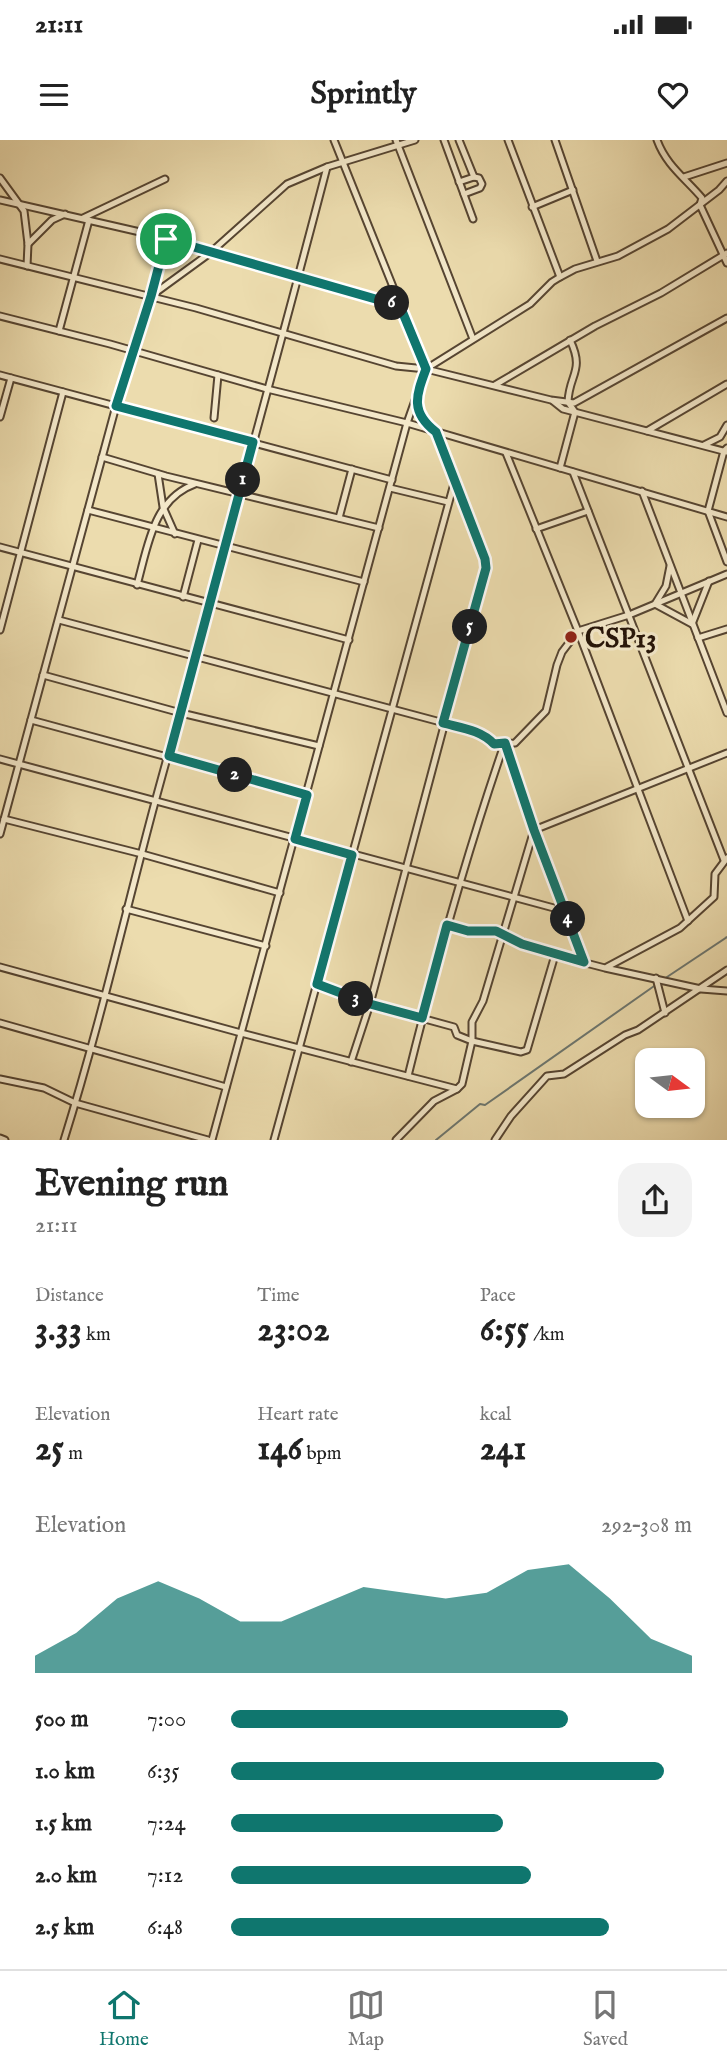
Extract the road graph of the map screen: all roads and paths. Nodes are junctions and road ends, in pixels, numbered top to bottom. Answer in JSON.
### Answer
{"nodes":[{"id":1,"x":334,"y":140,"type":"edge"},
{"id":2,"x":415,"y":140,"type":"edge"},
{"id":3,"x":444,"y":140,"type":"edge"},
{"id":4,"x":459,"y":140,"type":"edge"},
{"id":5,"x":508,"y":140,"type":"edge"},
{"id":6,"x":555,"y":140,"type":"edge"},
{"id":7,"x":657,"y":140,"type":"edge"},
{"id":8,"x":398,"y":143,"type":"edge"},
{"id":9,"x":727,"y":163,"type":"edge"},
{"id":10,"x":342,"y":164,"type":"junction"},
{"id":11,"x":327,"y":167,"type":"junction"},
{"id":12,"x":474,"y":177,"type":"junction"},
{"id":13,"x":684,"y":177,"type":"junction"},
{"id":14,"x":0,"y":178,"type":"edge"},
{"id":15,"x":165,"y":179,"type":"dead end"},
{"id":16,"x":727,"y":181,"type":"edge"},
{"id":17,"x":459,"y":182,"type":"junction"},
{"id":18,"x":727,"y":187,"type":"edge"},
{"id":19,"x":573,"y":190,"type":"junction"},
{"id":20,"x":719,"y":190,"type":"junction"},
{"id":21,"x":464,"y":194,"type":"junction"},
{"id":22,"x":0,"y":200,"type":"edge"},
{"id":23,"x":20,"y":204,"type":"junction"},
{"id":24,"x":699,"y":205,"type":"junction"},
{"id":25,"x":532,"y":207,"type":"junction"},
{"id":26,"x":65,"y":214,"type":"junction"},
{"id":27,"x":86,"y":219,"type":"junction"},
{"id":28,"x":473,"y":219,"type":"dead end"},
{"id":29,"x":166,"y":239,"type":"junction"},
{"id":30,"x":28,"y":244,"type":"junction"},
{"id":31,"x":210,"y":253,"type":"junction"},
{"id":32,"x":725,"y":255,"type":"edge"},
{"id":33,"x":0,"y":259,"type":"edge"},
{"id":34,"x":597,"y":261,"type":"junction"},
{"id":35,"x":727,"y":263,"type":"edge"},
{"id":36,"x":27,"y":266,"type":"junction"},
{"id":37,"x":74,"y":277,"type":"junction"},
{"id":38,"x":299,"y":277,"type":"junction"},
{"id":39,"x":561,"y":277,"type":"junction"},
{"id":40,"x":151,"y":296,"type":"junction"},
{"id":41,"x":400,"y":306,"type":"junction"},
{"id":42,"x":0,"y":316,"type":"edge"},
{"id":43,"x":727,"y":318,"type":"edge"},
{"id":44,"x":60,"y":331,"type":"junction"},
{"id":45,"x":283,"y":335,"type":"junction"},
{"id":46,"x":473,"y":340,"type":"junction"},
{"id":47,"x":569,"y":340,"type":"junction"},
{"id":48,"x":132,"y":351,"type":"junction"},
{"id":49,"x":426,"y":369,"type":"junction"},
{"id":50,"x":218,"y":374,"type":"junction"},
{"id":51,"x":0,"y":375,"type":"edge"},
{"id":52,"x":11,"y":378,"type":"junction"},
{"id":53,"x":495,"y":384,"type":"junction"},
{"id":54,"x":727,"y":384,"type":"edge"},
{"id":55,"x":267,"y":389,"type":"junction"},
{"id":56,"x":63,"y":392,"type":"junction"},
{"id":57,"x":417,"y":395,"type":"junction"},
{"id":58,"x":551,"y":400,"type":"junction"},
{"id":59,"x":568,"y":402,"type":"junction"},
{"id":60,"x":116,"y":406,"type":"junction"},
{"id":61,"x":575,"y":412,"type":"junction"},
{"id":62,"x":0,"y":417,"type":"edge"},
{"id":63,"x":214,"y":418,"type":"dead end"},
{"id":64,"x":407,"y":424,"type":"junction"},
{"id":65,"x":727,"y":425,"type":"edge"},
{"id":66,"x":647,"y":431,"type":"junction"},
{"id":67,"x":436,"y":432,"type":"junction"},
{"id":68,"x":253,"y":442,"type":"junction"},
{"id":69,"x":703,"y":446,"type":"junction"},
{"id":70,"x":726,"y":450,"type":"edge"},
{"id":71,"x":506,"y":453,"type":"junction"},
{"id":72,"x":102,"y":457,"type":"junction"},
{"id":73,"x":559,"y":468,"type":"junction"},
{"id":74,"x":352,"y":469,"type":"junction"},
{"id":75,"x":573,"y":471,"type":"junction"},
{"id":76,"x":158,"y":474,"type":"junction"},
{"id":77,"x":392,"y":480,"type":"junction"},
{"id":78,"x":455,"y":480,"type":"junction"},
{"id":79,"x":197,"y":483,"type":"junction"},
{"id":80,"x":390,"y":488,"type":"junction"},
{"id":81,"x":642,"y":491,"type":"junction"},
{"id":82,"x":240,"y":493,"type":"junction"},
{"id":83,"x":449,"y":502,"type":"junction"},
{"id":84,"x":163,"y":507,"type":"junction"},
{"id":85,"x":88,"y":510,"type":"junction"},
{"id":86,"x":588,"y":511,"type":"junction"},
{"id":87,"x":708,"y":512,"type":"junction"},
{"id":88,"x":727,"y":517,"type":"edge"},
{"id":89,"x":339,"y":518,"type":"junction"},
{"id":90,"x":379,"y":528,"type":"junction"},
{"id":91,"x":152,"y":529,"type":"junction"},
{"id":92,"x":536,"y":529,"type":"junction"},
{"id":93,"x":175,"y":534,"type":"junction"},
{"id":94,"x":198,"y":540,"type":"junction"},
{"id":95,"x":0,"y":547,"type":"edge"},
{"id":96,"x":226,"y":547,"type":"junction"},
{"id":97,"x":22,"y":553,"type":"junction"},
{"id":98,"x":727,"y":562,"type":"edge"},
{"id":99,"x":670,"y":566,"type":"junction"},
{"id":100,"x":73,"y":567,"type":"junction"},
{"id":101,"x":727,"y":574,"type":"edge"},
{"id":102,"x":709,"y":581,"type":"junction"},
{"id":103,"x":364,"y":582,"type":"junction"},
{"id":104,"x":137,"y":585,"type":"junction"},
{"id":105,"x":681,"y":593,"type":"junction"},
{"id":106,"x":183,"y":597,"type":"junction"},
{"id":107,"x":211,"y":604,"type":"junction"},
{"id":108,"x":655,"y":604,"type":"junction"},
{"id":109,"x":629,"y":615,"type":"junction"},
{"id":110,"x":59,"y":620,"type":"junction"},
{"id":111,"x":692,"y":624,"type":"junction"},
{"id":112,"x":727,"y":629,"type":"edge"},
{"id":113,"x":0,"y":630,"type":"edge"},
{"id":114,"x":578,"y":631,"type":"junction"},
{"id":115,"x":698,"y":638,"type":"junction"},
{"id":116,"x":349,"y":640,"type":"junction"},
{"id":117,"x":196,"y":658,"type":"junction"},
{"id":118,"x":43,"y":675,"type":"junction"},
{"id":119,"x":333,"y":694,"type":"junction"},
{"id":120,"x":390,"y":708,"type":"junction"},
{"id":121,"x":181,"y":713,"type":"junction"},
{"id":122,"x":727,"y":713,"type":"edge"},
{"id":123,"x":31,"y":720,"type":"junction"},
{"id":124,"x":443,"y":723,"type":"junction"},
{"id":125,"x":505,"y":743,"type":"junction"},
{"id":126,"x":319,"y":746,"type":"junction"},
{"id":127,"x":727,"y":752,"type":"edge"},
{"id":128,"x":169,"y":756,"type":"junction"},
{"id":129,"x":0,"y":760,"type":"edge"},
{"id":130,"x":19,"y":765,"type":"junction"},
{"id":131,"x":687,"y":768,"type":"junction"},
{"id":132,"x":638,"y":788,"type":"junction"},
{"id":133,"x":307,"y":795,"type":"junction"},
{"id":134,"x":156,"y":800,"type":"junction"},
{"id":135,"x":4,"y":819,"type":"junction"},
{"id":136,"x":534,"y":830,"type":"junction"},
{"id":137,"x":0,"y":834,"type":"edge"},
{"id":138,"x":295,"y":839,"type":"junction"},
{"id":139,"x":142,"y":854,"type":"junction"},
{"id":140,"x":352,"y":855,"type":"junction"},
{"id":141,"x":726,"y":859,"type":"edge"},
{"id":142,"x":406,"y":868,"type":"junction"},
{"id":143,"x":460,"y":881,"type":"junction"},
{"id":144,"x":280,"y":893,"type":"junction"},
{"id":145,"x":514,"y":897,"type":"junction"},
{"id":146,"x":126,"y":909,"type":"junction"},
{"id":147,"x":565,"y":911,"type":"junction"},
{"id":148,"x":688,"y":921,"type":"junction"},
{"id":149,"x":447,"y":925,"type":"junction"},
{"id":150,"x":503,"y":934,"type":"junction"},
{"id":151,"x":266,"y":946,"type":"junction"},
{"id":152,"x":555,"y":955,"type":"junction"},
{"id":153,"x":584,"y":962,"type":"junction"},
{"id":154,"x":0,"y":967,"type":"edge"},
{"id":155,"x":605,"y":968,"type":"junction"},
{"id":156,"x":727,"y":970,"type":"edge"},
{"id":157,"x":656,"y":978,"type":"junction"},
{"id":158,"x":317,"y":984,"type":"junction"},
{"id":159,"x":701,"y":989,"type":"junction"},
{"id":160,"x":727,"y":991,"type":"edge"},
{"id":161,"x":104,"y":995,"type":"junction"},
{"id":162,"x":370,"y":1004,"type":"junction"},
{"id":163,"x":665,"y":1013,"type":"junction"},
{"id":164,"x":422,"y":1018,"type":"junction"},
{"id":165,"x":0,"y":1023,"type":"edge"},
{"id":166,"x":241,"y":1033,"type":"junction"},
{"id":167,"x":472,"y":1041,"type":"junction"},
{"id":168,"x":299,"y":1047,"type":"junction"},
{"id":169,"x":90,"y":1050,"type":"junction"},
{"id":170,"x":352,"y":1062,"type":"junction"},
{"id":171,"x":408,"y":1076,"type":"junction"},
{"id":172,"x":0,"y":1079,"type":"edge"},
{"id":173,"x":226,"y":1087,"type":"junction"},
{"id":174,"x":457,"y":1089,"type":"junction"},
{"id":175,"x":75,"y":1102,"type":"junction"},
{"id":176,"x":64,"y":1139,"type":"edge"},
{"id":177,"x":210,"y":1139,"type":"edge"},
{"id":178,"x":274,"y":1139,"type":"edge"},
{"id":179,"x":396,"y":1139,"type":"edge"},
{"id":180,"x":495,"y":1139,"type":"edge"}],
"edges":[{"from":1,"to":10,"type":"street"},
{"from":2,"to":8,"type":"street"},
{"from":3,"to":17,"type":"street"},
{"from":4,"to":12,"type":"street"},
{"from":5,"to":25,"type":"street"},
{"from":6,"to":19,"type":"street"},
{"from":7,"to":13,"type":"street"},
{"from":8,"to":10,"type":"street"},
{"from":8,"to":46,"type":"street"},
{"from":9,"to":13,"type":"street"},
{"from":10,"to":11,"type":"street"},
{"from":10,"to":41,"type":"street"},
{"from":11,"to":31,"type":"street"},
{"from":11,"to":38,"type":"street"},
{"from":12,"to":17,"type":"street"},
{"from":12,"to":21,"type":"street"},
{"from":13,"to":24,"type":"street"},
{"from":14,"to":23,"type":"street"},
{"from":15,"to":27,"type":"street"},
{"from":16,"to":20,"type":"street"},
{"from":17,"to":21,"type":"street"},
{"from":18,"to":20,"type":"street"},
{"from":19,"to":25,"type":"street"},
{"from":19,"to":34,"type":"street"},
{"from":20,"to":24,"type":"street"},
{"from":21,"to":28,"type":"street"},
{"from":22,"to":23,"type":"street"},
{"from":23,"to":26,"type":"street"},
{"from":23,"to":30,"type":"street"},
{"from":24,"to":32,"type":"street"},
{"from":24,"to":34,"type":"street"},
{"from":25,"to":39,"type":"street"},
{"from":26,"to":27,"type":"street"},
{"from":26,"to":30,"type":"street"},
{"from":27,"to":29,"type":"street"},
{"from":27,"to":37,"type":"street"},
{"from":29,"to":31,"type":"street"},
{"from":29,"to":40,"type":"street"},
{"from":30,"to":36,"type":"street"},
{"from":31,"to":38,"type":"street"},
{"from":31,"to":40,"type":"street"},
{"from":32,"to":35,"type":"street"},
{"from":32,"to":47,"type":"street"},
{"from":33,"to":36,"type":"street"},
{"from":34,"to":39,"type":"street"},
{"from":36,"to":37,"type":"street"},
{"from":37,"to":40,"type":"street"},
{"from":37,"to":44,"type":"street"},
{"from":38,"to":41,"type":"street"},
{"from":38,"to":45,"type":"street"},
{"from":39,"to":46,"type":"street"},
{"from":40,"to":45,"type":"street"},
{"from":40,"to":48,"type":"street"},
{"from":41,"to":49,"type":"street"},
{"from":42,"to":44,"type":"street"},
{"from":43,"to":59,"type":"street"},
{"from":44,"to":48,"type":"street"},
{"from":45,"to":49,"type":"street"},
{"from":45,"to":55,"type":"street"},
{"from":46,"to":49,"type":"street"},
{"from":47,"to":53,"type":"street"},
{"from":47,"to":59,"type":"street"},
{"from":48,"to":50,"type":"street"},
{"from":48,"to":60,"type":"street"},
{"from":49,"to":53,"type":"street"},
{"from":49,"to":57,"type":"street"},
{"from":50,"to":55,"type":"street"},
{"from":50,"to":63,"type":"street"},
{"from":51,"to":52,"type":"street"},
{"from":52,"to":56,"type":"street"},
{"from":52,"to":62,"type":"street"},
{"from":53,"to":58,"type":"street"},
{"from":54,"to":66,"type":"street"},
{"from":55,"to":64,"type":"street"},
{"from":55,"to":68,"type":"street"},
{"from":56,"to":60,"type":"street"},
{"from":56,"to":97,"type":"street"},
{"from":57,"to":64,"type":"street"},
{"from":57,"to":67,"type":"street"},
{"from":58,"to":59,"type":"street"},
{"from":58,"to":61,"type":"street"},
{"from":59,"to":61,"type":"street"},
{"from":60,"to":68,"type":"street"},
{"from":60,"to":72,"type":"street"},
{"from":61,"to":66,"type":"street"},
{"from":61,"to":73,"type":"street"},
{"from":64,"to":67,"type":"street"},
{"from":64,"to":77,"type":"street"},
{"from":65,"to":69,"type":"street"},
{"from":66,"to":69,"type":"street"},
{"from":67,"to":71,"type":"street"},
{"from":67,"to":78,"type":"street"},
{"from":68,"to":74,"type":"street"},
{"from":68,"to":82,"type":"street"},
{"from":69,"to":70,"type":"street"},
{"from":70,"to":87,"type":"street"},
{"from":71,"to":73,"type":"street"},
{"from":71,"to":92,"type":"street"},
{"from":72,"to":76,"type":"street"},
{"from":72,"to":85,"type":"street"},
{"from":73,"to":75,"type":"street"},
{"from":74,"to":77,"type":"street"},
{"from":74,"to":89,"type":"street"},
{"from":75,"to":81,"type":"street"},
{"from":75,"to":86,"type":"street"},
{"from":76,"to":79,"type":"street"},
{"from":76,"to":84,"type":"street"},
{"from":77,"to":80,"type":"street"},
{"from":78,"to":83,"type":"street"},
{"from":78,"to":124,"type":"street"},
{"from":79,"to":82,"type":"street"},
{"from":79,"to":84,"type":"street"},
{"from":80,"to":83,"type":"street"},
{"from":80,"to":90,"type":"street"},
{"from":81,"to":87,"type":"street"},
{"from":81,"to":99,"type":"street"},
{"from":82,"to":89,"type":"street"},
{"from":82,"to":96,"type":"street"},
{"from":83,"to":120,"type":"street"},
{"from":84,"to":91,"type":"street"},
{"from":84,"to":93,"type":"street"},
{"from":85,"to":91,"type":"street"},
{"from":85,"to":100,"type":"street"},
{"from":86,"to":92,"type":"street"},
{"from":86,"to":109,"type":"street"},
{"from":87,"to":88,"type":"street"},
{"from":87,"to":98,"type":"street"},
{"from":89,"to":90,"type":"street"},
{"from":90,"to":103,"type":"street"},
{"from":91,"to":93,"type":"street"},
{"from":91,"to":104,"type":"street"},
{"from":92,"to":114,"type":"street"},
{"from":93,"to":94,"type":"street"},
{"from":94,"to":96,"type":"street"},
{"from":94,"to":106,"type":"street"},
{"from":95,"to":97,"type":"street"},
{"from":96,"to":103,"type":"street"},
{"from":96,"to":107,"type":"street"},
{"from":97,"to":100,"type":"street"},
{"from":97,"to":113,"type":"street"},
{"from":99,"to":105,"type":"street"},
{"from":99,"to":108,"type":"street"},
{"from":100,"to":104,"type":"street"},
{"from":100,"to":110,"type":"street"},
{"from":101,"to":102,"type":"street"},
{"from":102,"to":105,"type":"street"},
{"from":102,"to":111,"type":"street"},
{"from":103,"to":116,"type":"street"},
{"from":104,"to":106,"type":"street"},
{"from":105,"to":108,"type":"street"},
{"from":105,"to":111,"type":"street"},
{"from":106,"to":107,"type":"street"},
{"from":107,"to":116,"type":"street"},
{"from":107,"to":117,"type":"street"},
{"from":108,"to":109,"type":"street"},
{"from":108,"to":111,"type":"street"},
{"from":109,"to":114,"type":"street"},
{"from":109,"to":131,"type":"street"},
{"from":110,"to":117,"type":"street"},
{"from":110,"to":118,"type":"street"},
{"from":111,"to":115,"type":"street"},
{"from":112,"to":115,"type":"street"},
{"from":114,"to":125,"type":"street"},
{"from":114,"to":132,"type":"street"},
{"from":115,"to":122,"type":"street"},
{"from":116,"to":119,"type":"street"},
{"from":117,"to":119,"type":"street"},
{"from":117,"to":121,"type":"street"},
{"from":118,"to":121,"type":"street"},
{"from":118,"to":123,"type":"street"},
{"from":119,"to":120,"type":"street"},
{"from":119,"to":126,"type":"street"},
{"from":120,"to":124,"type":"street"},
{"from":120,"to":140,"type":"street"},
{"from":121,"to":126,"type":"street"},
{"from":121,"to":128,"type":"street"},
{"from":123,"to":128,"type":"street"},
{"from":123,"to":130,"type":"street"},
{"from":124,"to":125,"type":"street"},
{"from":124,"to":142,"type":"street"},
{"from":125,"to":136,"type":"street"},
{"from":125,"to":143,"type":"street"},
{"from":126,"to":133,"type":"street"},
{"from":127,"to":131,"type":"street"},
{"from":128,"to":133,"type":"street"},
{"from":128,"to":134,"type":"street"},
{"from":129,"to":130,"type":"street"},
{"from":130,"to":134,"type":"street"},
{"from":130,"to":135,"type":"street"},
{"from":131,"to":132,"type":"street"},
{"from":131,"to":141,"type":"street"},
{"from":132,"to":136,"type":"street"},
{"from":132,"to":148,"type":"street"},
{"from":133,"to":138,"type":"street"},
{"from":134,"to":138,"type":"street"},
{"from":134,"to":139,"type":"street"},
{"from":135,"to":137,"type":"street"},
{"from":135,"to":139,"type":"street"},
{"from":136,"to":145,"type":"street"},
{"from":136,"to":147,"type":"street"},
{"from":138,"to":140,"type":"street"},
{"from":138,"to":144,"type":"street"},
{"from":139,"to":144,"type":"street"},
{"from":139,"to":146,"type":"street"},
{"from":140,"to":142,"type":"street"},
{"from":140,"to":158,"type":"street"},
{"from":141,"to":148,"type":"street"},
{"from":142,"to":143,"type":"street"},
{"from":142,"to":162,"type":"street"},
{"from":143,"to":145,"type":"street"},
{"from":143,"to":149,"type":"street"},
{"from":144,"to":151,"type":"street"},
{"from":145,"to":147,"type":"street"},
{"from":145,"to":150,"type":"street"},
{"from":146,"to":151,"type":"street"},
{"from":146,"to":161,"type":"street"},
{"from":147,"to":153,"type":"street"},
{"from":148,"to":155,"type":"street"},
{"from":149,"to":150,"type":"street"},
{"from":149,"to":164,"type":"street"},
{"from":150,"to":152,"type":"street"},
{"from":150,"to":167,"type":"street"},
{"from":151,"to":166,"type":"street"},
{"from":152,"to":153,"type":"street"},
{"from":152,"to":167,"type":"street"},
{"from":153,"to":155,"type":"street"},
{"from":154,"to":161,"type":"street"},
{"from":155,"to":157,"type":"street"},
{"from":156,"to":159,"type":"street"},
{"from":157,"to":159,"type":"street"},
{"from":157,"to":163,"type":"street"},
{"from":158,"to":162,"type":"street"},
{"from":158,"to":168,"type":"street"},
{"from":159,"to":160,"type":"street"},
{"from":159,"to":163,"type":"street"},
{"from":161,"to":166,"type":"street"},
{"from":161,"to":169,"type":"street"},
{"from":162,"to":164,"type":"street"},
{"from":162,"to":170,"type":"street"},
{"from":163,"to":180,"type":"street"},
{"from":164,"to":167,"type":"street"},
{"from":164,"to":171,"type":"street"},
{"from":165,"to":169,"type":"street"},
{"from":166,"to":168,"type":"street"},
{"from":166,"to":173,"type":"street"},
{"from":167,"to":174,"type":"street"},
{"from":168,"to":170,"type":"street"},
{"from":168,"to":178,"type":"street"},
{"from":169,"to":173,"type":"street"},
{"from":169,"to":175,"type":"street"},
{"from":170,"to":171,"type":"street"},
{"from":171,"to":174,"type":"street"},
{"from":172,"to":175,"type":"street"},
{"from":173,"to":177,"type":"street"},
{"from":174,"to":179,"type":"street"},
{"from":175,"to":176,"type":"street"},
{"from":175,"to":177,"type":"street"}]}
